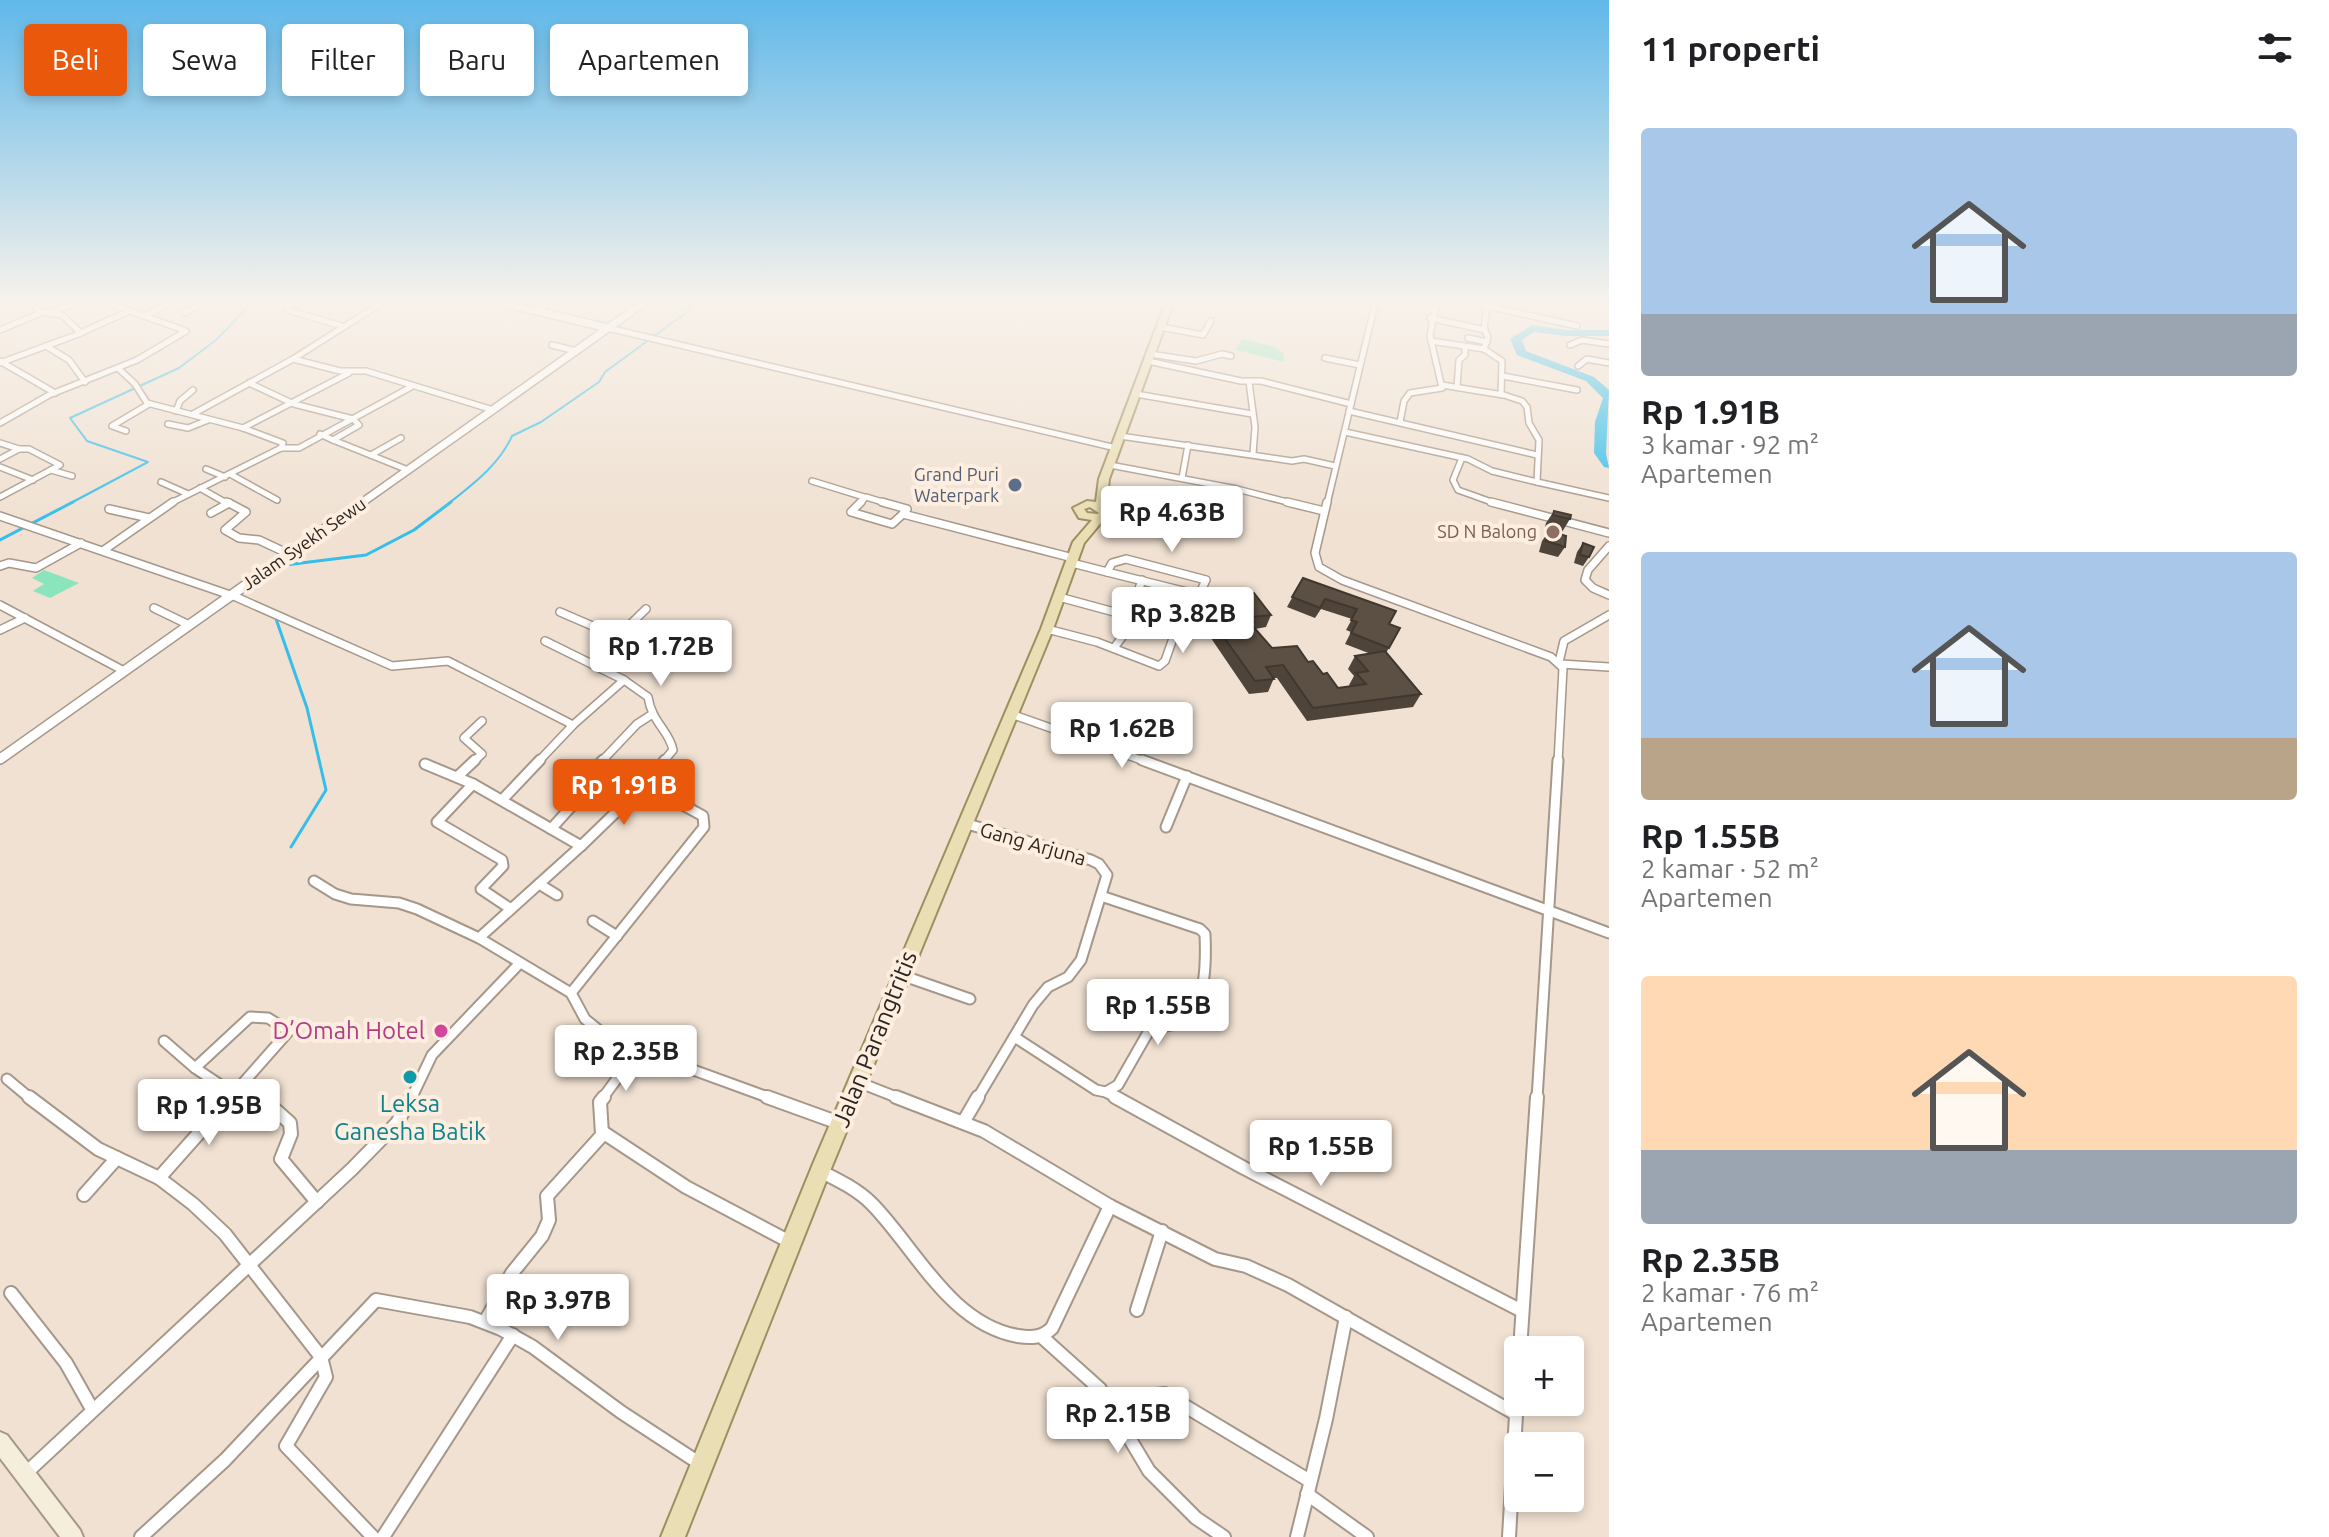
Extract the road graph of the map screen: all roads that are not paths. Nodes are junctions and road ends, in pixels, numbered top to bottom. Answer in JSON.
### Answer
{"nodes":[{"id":1,"x":25,"y":376,"type":"edge"},
{"id":2,"x":80,"y":376,"type":"edge"},
{"id":3,"x":101,"y":376,"type":"edge"},
{"id":4,"x":126,"y":376,"type":"edge"},
{"id":5,"x":262,"y":376,"type":"edge"},
{"id":6,"x":343,"y":376,"type":"edge"},
{"id":7,"x":373,"y":376,"type":"edge"},
{"id":8,"x":541,"y":376,"type":"edge"},
{"id":9,"x":803,"y":376,"type":"edge"},
{"id":10,"x":1143,"y":376,"type":"edge"},
{"id":11,"x":1219,"y":376,"type":"edge"},
{"id":12,"x":1358,"y":376,"type":"edge"},
{"id":13,"x":1436,"y":376,"type":"edge"},
{"id":14,"x":1458,"y":376,"type":"edge"},
{"id":15,"x":1503,"y":376,"type":"joint"},
{"id":16,"x":85,"y":382,"type":"junction"},
{"id":17,"x":1249,"y":382,"type":"junction"},
{"id":18,"x":249,"y":383,"type":"junction"},
{"id":19,"x":1442,"y":385,"type":"junction"},
{"id":20,"x":411,"y":387,"type":"junction"},
{"id":21,"x":1457,"y":387,"type":"junction"},
{"id":22,"x":193,"y":390,"type":"dead end"},
{"id":23,"x":1577,"y":390,"type":"dead end"},
{"id":24,"x":55,"y":393,"type":"junction"},
{"id":25,"x":1136,"y":394,"type":"junction"},
{"id":26,"x":1503,"y":395,"type":"junction"},
{"id":27,"x":149,"y":404,"type":"junction"},
{"id":28,"x":294,"y":404,"type":"junction"},
{"id":29,"x":1350,"y":408,"type":"junction"},
{"id":30,"x":493,"y":410,"type":"junction"},
{"id":31,"x":176,"y":411,"type":"junction"},
{"id":32,"x":1252,"y":414,"type":"junction"},
{"id":33,"x":192,"y":415,"type":"junction"},
{"id":34,"x":209,"y":419,"type":"junction"},
{"id":35,"x":353,"y":419,"type":"junction"},
{"id":36,"x":1400,"y":422,"type":"junction"},
{"id":37,"x":0,"y":423,"type":"edge"},
{"id":38,"x":168,"y":424,"type":"dead end"},
{"id":39,"x":243,"y":428,"type":"junction"},
{"id":40,"x":126,"y":431,"type":"dead end"},
{"id":41,"x":1345,"y":432,"type":"junction"},
{"id":42,"x":320,"y":434,"type":"junction"},
{"id":43,"x":1120,"y":436,"type":"junction"},
{"id":44,"x":401,"y":438,"type":"dead end"},
{"id":45,"x":333,"y":440,"type":"junction"},
{"id":46,"x":0,"y":443,"type":"edge"},
{"id":47,"x":1188,"y":445,"type":"junction"},
{"id":48,"x":1488,"y":445,"type":"junction"},
{"id":49,"x":281,"y":448,"type":"junction"},
{"id":50,"x":1116,"y":448,"type":"junction"},
{"id":51,"x":19,"y":449,"type":"junction"},
{"id":52,"x":1253,"y":454,"type":"junction"},
{"id":53,"x":371,"y":455,"type":"junction"},
{"id":54,"x":1537,"y":455,"type":"junction"},
{"id":55,"x":1462,"y":458,"type":"junction"},
{"id":56,"x":0,"y":459,"type":"edge"},
{"id":57,"x":1110,"y":465,"type":"junction"},
{"id":58,"x":1483,"y":465,"type":"junction"},
{"id":59,"x":1335,"y":466,"type":"junction"},
{"id":60,"x":0,"y":467,"type":"edge"},
{"id":61,"x":206,"y":469,"type":"dead end"},
{"id":62,"x":51,"y":470,"type":"junction"},
{"id":63,"x":408,"y":470,"type":"junction"},
{"id":64,"x":72,"y":476,"type":"dead end"},
{"id":65,"x":228,"y":476,"type":"junction"},
{"id":66,"x":1182,"y":478,"type":"junction"},
{"id":67,"x":1104,"y":479,"type":"junction"},
{"id":68,"x":33,"y":480,"type":"junction"},
{"id":69,"x":812,"y":481,"type":"dead end"},
{"id":70,"x":161,"y":482,"type":"dead end"},
{"id":71,"x":1537,"y":482,"type":"junction"},
{"id":72,"x":200,"y":488,"type":"junction"},
{"id":73,"x":188,"y":494,"type":"junction"},
{"id":74,"x":0,"y":497,"type":"edge"},
{"id":75,"x":864,"y":497,"type":"junction"},
{"id":76,"x":1609,"y":498,"type":"edge"},
{"id":77,"x":277,"y":500,"type":"dead end"},
{"id":78,"x":229,"y":503,"type":"junction"},
{"id":79,"x":1081,"y":508,"type":"junction"},
{"id":80,"x":109,"y":509,"type":"dead end"},
{"id":81,"x":1324,"y":511,"type":"junction"},
{"id":82,"x":1100,"y":512,"type":"junction"},
{"id":83,"x":211,"y":513,"type":"dead end"},
{"id":84,"x":903,"y":514,"type":"junction"},
{"id":85,"x":0,"y":516,"type":"edge"},
{"id":86,"x":149,"y":518,"type":"junction"},
{"id":87,"x":1609,"y":533,"type":"edge"},
{"id":88,"x":81,"y":543,"type":"junction"},
{"id":89,"x":1609,"y":546,"type":"edge"},
{"id":90,"x":104,"y":550,"type":"junction"},
{"id":91,"x":289,"y":554,"type":"junction"},
{"id":92,"x":1075,"y":554,"type":"junction"},
{"id":93,"x":0,"y":566,"type":"edge"},
{"id":94,"x":1107,"y":572,"type":"junction"},
{"id":95,"x":1142,"y":580,"type":"junction"},
{"id":96,"x":1609,"y":595,"type":"edge"},
{"id":97,"x":233,"y":596,"type":"junction"},
{"id":98,"x":1137,"y":596,"type":"junction"},
{"id":99,"x":1059,"y":597,"type":"junction"},
{"id":100,"x":0,"y":605,"type":"edge"},
{"id":101,"x":154,"y":608,"type":"dead end"},
{"id":102,"x":646,"y":609,"type":"dead end"},
{"id":103,"x":560,"y":612,"type":"dead end"},
{"id":104,"x":1199,"y":614,"type":"dead end"},
{"id":105,"x":1129,"y":615,"type":"junction"},
{"id":106,"x":1609,"y":615,"type":"edge"},
{"id":107,"x":25,"y":618,"type":"junction"},
{"id":108,"x":189,"y":625,"type":"junction"},
{"id":109,"x":1177,"y":627,"type":"junction"},
{"id":110,"x":1047,"y":629,"type":"junction"},
{"id":111,"x":0,"y":630,"type":"edge"},
{"id":112,"x":1186,"y":630,"type":"dead end"},
{"id":113,"x":618,"y":637,"type":"junction"},
{"id":114,"x":545,"y":641,"type":"dead end"},
{"id":115,"x":1114,"y":648,"type":"junction"},
{"id":116,"x":591,"y":663,"type":"junction"},
{"id":117,"x":1560,"y":663,"type":"junction"},
{"id":118,"x":1609,"y":667,"type":"edge"},
{"id":119,"x":124,"y":671,"type":"junction"},
{"id":120,"x":624,"y":680,"type":"junction"},
{"id":121,"x":1011,"y":714,"type":"junction"},
{"id":122,"x":651,"y":715,"type":"junction"},
{"id":123,"x":482,"y":721,"type":"dead end"},
{"id":124,"x":573,"y":725,"type":"junction"},
{"id":125,"x":0,"y":759,"type":"edge"},
{"id":126,"x":425,"y":764,"type":"dead end"},
{"id":127,"x":1187,"y":776,"type":"junction"},
{"id":128,"x":457,"y":777,"type":"junction"},
{"id":129,"x":473,"y":784,"type":"junction"},
{"id":130,"x":645,"y":784,"type":"junction"},
{"id":131,"x":502,"y":800,"type":"junction"},
{"id":132,"x":964,"y":823,"type":"junction"},
{"id":133,"x":1166,"y":827,"type":"dead end"},
{"id":134,"x":551,"y":829,"type":"junction"},
{"id":135,"x":581,"y":846,"type":"junction"},
{"id":136,"x":314,"y":881,"type":"dead end"},
{"id":137,"x":539,"y":884,"type":"junction"},
{"id":138,"x":557,"y":895,"type":"dead end"},
{"id":139,"x":1101,"y":896,"type":"junction"},
{"id":140,"x":511,"y":909,"type":"junction"},
{"id":141,"x":1550,"y":911,"type":"junction"},
{"id":142,"x":593,"y":921,"type":"dead end"},
{"id":143,"x":1609,"y":933,"type":"edge"},
{"id":144,"x":617,"y":936,"type":"junction"},
{"id":145,"x":479,"y":938,"type":"junction"},
{"id":146,"x":519,"y":964,"type":"junction"},
{"id":147,"x":901,"y":975,"type":"junction"},
{"id":148,"x":571,"y":993,"type":"junction"},
{"id":149,"x":970,"y":999,"type":"dead end"},
{"id":150,"x":1016,"y":1038,"type":"junction"},
{"id":151,"x":164,"y":1041,"type":"dead end"},
{"id":152,"x":638,"y":1050,"type":"junction"},
{"id":153,"x":195,"y":1068,"type":"junction"},
{"id":154,"x":7,"y":1079,"type":"dead end"},
{"id":155,"x":857,"y":1082,"type":"junction"},
{"id":156,"x":243,"y":1085,"type":"junction"},
{"id":157,"x":1106,"y":1092,"type":"junction"},
{"id":158,"x":234,"y":1094,"type":"junction"},
{"id":159,"x":964,"y":1121,"type":"junction"},
{"id":160,"x":840,"y":1124,"type":"junction"},
{"id":161,"x":602,"y":1134,"type":"junction"},
{"id":162,"x":117,"y":1158,"type":"junction"},
{"id":163,"x":820,"y":1171,"type":"junction"},
{"id":164,"x":159,"y":1178,"type":"junction"},
{"id":165,"x":84,"y":1195,"type":"dead end"},
{"id":166,"x":317,"y":1202,"type":"junction"},
{"id":167,"x":1110,"y":1206,"type":"junction"},
{"id":168,"x":1162,"y":1231,"type":"junction"},
{"id":169,"x":791,"y":1243,"type":"junction"},
{"id":170,"x":252,"y":1266,"type":"junction"},
{"id":171,"x":11,"y":1293,"type":"dead end"},
{"id":172,"x":1137,"y":1310,"type":"dead end"},
{"id":173,"x":1522,"y":1311,"type":"junction"},
{"id":174,"x":1346,"y":1317,"type":"junction"},
{"id":175,"x":485,"y":1322,"type":"junction"},
{"id":176,"x":513,"y":1335,"type":"junction"},
{"id":177,"x":1521,"y":1336,"type":"edge"},
{"id":178,"x":1042,"y":1337,"type":"junction"},
{"id":179,"x":321,"y":1357,"type":"junction"},
{"id":180,"x":1504,"y":1407,"type":"edge"},
{"id":181,"x":92,"y":1409,"type":"junction"},
{"id":182,"x":1112,"y":1409,"type":"junction"},
{"id":183,"x":1516,"y":1416,"type":"edge"},
{"id":184,"x":0,"y":1442,"type":"edge"},
{"id":185,"x":702,"y":1466,"type":"junction"},
{"id":186,"x":25,"y":1474,"type":"junction"},
{"id":187,"x":1309,"y":1488,"type":"junction"},
{"id":188,"x":73,"y":1537,"type":"edge"},
{"id":189,"x":141,"y":1537,"type":"edge"},
{"id":190,"x":373,"y":1537,"type":"edge"},
{"id":191,"x":383,"y":1537,"type":"edge"},
{"id":192,"x":673,"y":1537,"type":"edge"},
{"id":193,"x":1224,"y":1537,"type":"edge"},
{"id":194,"x":1297,"y":1537,"type":"edge"},
{"id":195,"x":1367,"y":1537,"type":"edge"},
{"id":196,"x":1509,"y":1537,"type":"edge"}],
"edges":[{"from":1,"to":24,"type":"street"},
{"from":2,"to":16,"type":"street"},
{"from":3,"to":16,"type":"street"},
{"from":4,"to":27,"type":"street"},
{"from":5,"to":18,"type":"street"},
{"from":6,"to":28,"type":"street"},
{"from":7,"to":20,"type":"street"},
{"from":8,"to":30,"type":"street","name":"Jalam Syekh Sewu"},
{"from":9,"to":50,"type":"street"},
{"from":10,"to":25,"type":"main road"},
{"from":11,"to":17,"type":"street"},
{"from":12,"to":29,"type":"street"},
{"from":13,"to":19,"type":"street"},
{"from":14,"to":21,"type":"street"},
{"from":15,"to":23,"type":"street"},
{"from":15,"to":26,"type":"street"},
{"from":16,"to":24,"type":"street"},
{"from":17,"to":29,"type":"street"},
{"from":17,"to":32,"type":"street"},
{"from":18,"to":28,"type":"street"},
{"from":18,"to":33,"type":"street"},
{"from":19,"to":21,"type":"street"},
{"from":19,"to":36,"type":"street"},
{"from":20,"to":30,"type":"street"},
{"from":20,"to":35,"type":"street"},
{"from":21,"to":26,"type":"street"},
{"from":22,"to":31,"type":"street"},
{"from":24,"to":37,"type":"street"},
{"from":25,"to":32,"type":"street"},
{"from":25,"to":43,"type":"main road"},
{"from":26,"to":54,"type":"street"},
{"from":27,"to":31,"type":"street"},
{"from":27,"to":40,"type":"street"},
{"from":28,"to":35,"type":"street"},
{"from":28,"to":39,"type":"street"},
{"from":29,"to":36,"type":"street"},
{"from":29,"to":41,"type":"street"},
{"from":30,"to":63,"type":"street","name":"Jalam Syekh Sewu"},
{"from":31,"to":33,"type":"street"},
{"from":32,"to":52,"type":"street"},
{"from":33,"to":34,"type":"street"},
{"from":34,"to":38,"type":"street"},
{"from":34,"to":39,"type":"street"},
{"from":35,"to":42,"type":"street"},
{"from":35,"to":45,"type":"street"},
{"from":36,"to":48,"type":"street"},
{"from":39,"to":49,"type":"street"},
{"from":41,"to":55,"type":"street"},
{"from":41,"to":59,"type":"street"},
{"from":42,"to":45,"type":"street"},
{"from":42,"to":49,"type":"street"},
{"from":43,"to":47,"type":"street"},
{"from":43,"to":50,"type":"main road"},
{"from":44,"to":53,"type":"street"},
{"from":45,"to":53,"type":"street"},
{"from":46,"to":51,"type":"street"},
{"from":47,"to":52,"type":"street"},
{"from":47,"to":66,"type":"street"},
{"from":48,"to":54,"type":"street"},
{"from":48,"to":58,"type":"street"},
{"from":49,"to":65,"type":"street"},
{"from":50,"to":57,"type":"main road"},
{"from":51,"to":56,"type":"street"},
{"from":51,"to":62,"type":"street"},
{"from":52,"to":59,"type":"street"},
{"from":53,"to":63,"type":"street"},
{"from":54,"to":71,"type":"street"},
{"from":55,"to":58,"type":"street"},
{"from":55,"to":87,"type":"street"},
{"from":57,"to":66,"type":"street"},
{"from":57,"to":67,"type":"main road"},
{"from":58,"to":71,"type":"street"},
{"from":59,"to":81,"type":"street"},
{"from":60,"to":68,"type":"street"},
{"from":61,"to":65,"type":"street"},
{"from":62,"to":64,"type":"street"},
{"from":62,"to":68,"type":"street"},
{"from":63,"to":91,"type":"street","name":"Jalam Syekh Sewu"},
{"from":65,"to":72,"type":"street"},
{"from":65,"to":77,"type":"street"},
{"from":66,"to":81,"type":"street"},
{"from":67,"to":79,"type":"main road"},
{"from":67,"to":82,"type":"main road"},
{"from":68,"to":74,"type":"street"},
{"from":69,"to":75,"type":"street"},
{"from":70,"to":73,"type":"street"},
{"from":71,"to":76,"type":"street"},
{"from":72,"to":73,"type":"street"},
{"from":72,"to":78,"type":"street"},
{"from":73,"to":86,"type":"street"},
{"from":75,"to":84,"type":"street"},
{"from":75,"to":84,"type":"street"},
{"from":78,"to":83,"type":"street"},
{"from":78,"to":91,"type":"street"},
{"from":79,"to":82,"type":"main road"},
{"from":79,"to":92,"type":"main road","name":"Jalan Parangtritis"},
{"from":80,"to":86,"type":"street"},
{"from":81,"to":117,"type":"street"},
{"from":82,"to":92,"type":"main road","name":"Jalan Parangtritis"},
{"from":84,"to":92,"type":"street"},
{"from":85,"to":88,"type":"street"},
{"from":86,"to":90,"type":"street"},
{"from":88,"to":90,"type":"street"},
{"from":88,"to":93,"type":"street"},
{"from":89,"to":96,"type":"street"},
{"from":90,"to":97,"type":"street"},
{"from":91,"to":97,"type":"street","name":"Jalam Syekh Sewu"},
{"from":92,"to":94,"type":"street"},
{"from":92,"to":99,"type":"main road","name":"Jalan Parangtritis"},
{"from":94,"to":95,"type":"street"},
{"from":94,"to":95,"type":"street"},
{"from":95,"to":98,"type":"street"},
{"from":97,"to":108,"type":"street","name":"Jalam Syekh Sewu"},
{"from":97,"to":124,"type":"street"},
{"from":98,"to":104,"type":"street"},
{"from":98,"to":105,"type":"street"},
{"from":99,"to":105,"type":"street"},
{"from":99,"to":110,"type":"main road","name":"Jalan Parangtritis"},
{"from":100,"to":107,"type":"street"},
{"from":101,"to":108,"type":"street"},
{"from":102,"to":113,"type":"street"},
{"from":103,"to":113,"type":"street"},
{"from":105,"to":109,"type":"street"},
{"from":105,"to":115,"type":"street"},
{"from":106,"to":117,"type":"street"},
{"from":107,"to":111,"type":"street"},
{"from":107,"to":119,"type":"street"},
{"from":108,"to":119,"type":"street","name":"Jalam Syekh Sewu"},
{"from":109,"to":112,"type":"street"},
{"from":109,"to":115,"type":"street"},
{"from":110,"to":115,"type":"street"},
{"from":110,"to":121,"type":"main road","name":"Jalan Parangtritis"},
{"from":113,"to":116,"type":"street"},
{"from":114,"to":116,"type":"street"},
{"from":116,"to":120,"type":"street"},
{"from":117,"to":118,"type":"street"},
{"from":117,"to":141,"type":"street"},
{"from":119,"to":125,"type":"street","name":"Jalam Syekh Sewu"},
{"from":120,"to":122,"type":"street"},
{"from":120,"to":124,"type":"street"},
{"from":121,"to":127,"type":"street"},
{"from":121,"to":132,"type":"main road","name":"Jalan Parangtritis"},
{"from":122,"to":130,"type":"street"},
{"from":122,"to":134,"type":"street"},
{"from":123,"to":128,"type":"street"},
{"from":124,"to":131,"type":"street"},
{"from":126,"to":128,"type":"street"},
{"from":127,"to":133,"type":"street"},
{"from":127,"to":141,"type":"street"},
{"from":128,"to":129,"type":"street"},
{"from":129,"to":131,"type":"street"},
{"from":129,"to":140,"type":"street"},
{"from":130,"to":135,"type":"street"},
{"from":130,"to":144,"type":"street"},
{"from":131,"to":134,"type":"street"},
{"from":132,"to":139,"type":"street","name":"Gang Arjuna"},
{"from":132,"to":147,"type":"main road","name":"Jalan Parangtritis"},
{"from":134,"to":135,"type":"street"},
{"from":135,"to":137,"type":"street"},
{"from":136,"to":145,"type":"street"},
{"from":137,"to":138,"type":"street"},
{"from":137,"to":140,"type":"street"},
{"from":139,"to":150,"type":"street","name":"Gang Arjuna"},
{"from":139,"to":157,"type":"street"},
{"from":140,"to":145,"type":"street"},
{"from":141,"to":143,"type":"street"},
{"from":141,"to":173,"type":"street"},
{"from":142,"to":144,"type":"street"},
{"from":144,"to":148,"type":"street"},
{"from":145,"to":146,"type":"street"},
{"from":146,"to":148,"type":"street"},
{"from":146,"to":166,"type":"street"},
{"from":147,"to":149,"type":"street"},
{"from":147,"to":155,"type":"main road","name":"Jalan Parangtritis"},
{"from":148,"to":152,"type":"street"},
{"from":150,"to":157,"type":"street"},
{"from":150,"to":159,"type":"street","name":"Gang Arjuna"},
{"from":151,"to":153,"type":"street"},
{"from":152,"to":160,"type":"street"},
{"from":152,"to":161,"type":"street"},
{"from":153,"to":156,"type":"street"},
{"from":153,"to":158,"type":"street"},
{"from":154,"to":162,"type":"street"},
{"from":155,"to":159,"type":"street"},
{"from":155,"to":160,"type":"main road","name":"Jalan Parangtritis"},
{"from":156,"to":158,"type":"street"},
{"from":156,"to":166,"type":"street"},
{"from":157,"to":173,"type":"street"},
{"from":158,"to":164,"type":"street"},
{"from":159,"to":167,"type":"street"},
{"from":160,"to":163,"type":"main road","name":"Jalan Parangtritis"},
{"from":161,"to":169,"type":"street"},
{"from":161,"to":175,"type":"street"},
{"from":162,"to":164,"type":"street"},
{"from":162,"to":165,"type":"street"},
{"from":163,"to":169,"type":"main road","name":"Jalan Parangtritis"},
{"from":163,"to":178,"type":"street"},
{"from":164,"to":170,"type":"street"},
{"from":166,"to":170,"type":"street"},
{"from":167,"to":168,"type":"street"},
{"from":167,"to":178,"type":"street"},
{"from":168,"to":172,"type":"street"},
{"from":168,"to":174,"type":"street"},
{"from":169,"to":185,"type":"main road","name":"Jalan Parangtritis"},
{"from":170,"to":179,"type":"street"},
{"from":170,"to":181,"type":"street"},
{"from":171,"to":181,"type":"street"},
{"from":173,"to":177,"type":"street"},
{"from":174,"to":180,"type":"street"},
{"from":174,"to":187,"type":"street"},
{"from":175,"to":176,"type":"street"},
{"from":175,"to":179,"type":"street"},
{"from":176,"to":185,"type":"street"},
{"from":176,"to":191,"type":"street"},
{"from":178,"to":182,"type":"street"},
{"from":179,"to":189,"type":"street"},
{"from":179,"to":190,"type":"street"},
{"from":181,"to":186,"type":"street"},
{"from":182,"to":187,"type":"street"},
{"from":182,"to":193,"type":"street"},
{"from":183,"to":196,"type":"street"},
{"from":184,"to":186,"type":"main road"},
{"from":185,"to":192,"type":"main road","name":"Jalan Parangtritis"},
{"from":186,"to":188,"type":"main road"},
{"from":187,"to":194,"type":"street"},
{"from":187,"to":195,"type":"street"}]}
